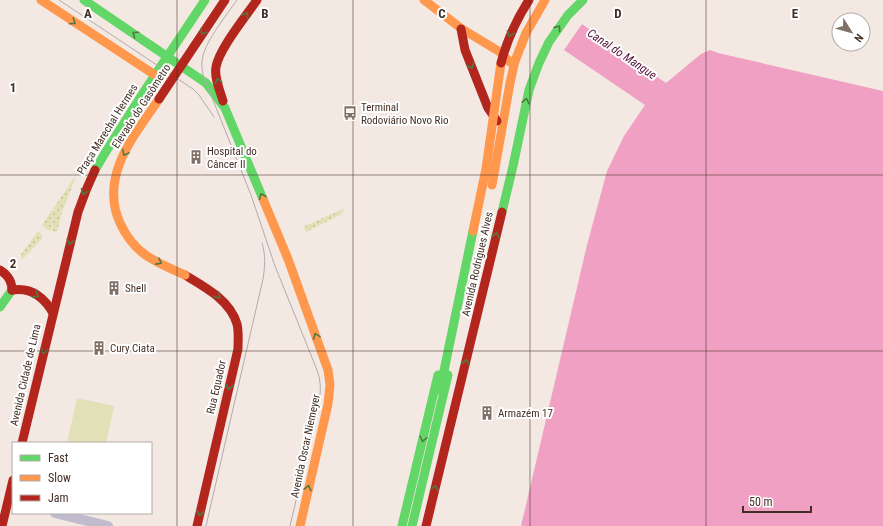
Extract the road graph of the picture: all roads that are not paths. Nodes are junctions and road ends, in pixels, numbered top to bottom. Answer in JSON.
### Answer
{"nodes":[{"id":1,"x":41,"y":0,"type":"edge"},
{"id":2,"x":84,"y":0,"type":"edge"},
{"id":3,"x":205,"y":0,"type":"edge"},
{"id":4,"x":225,"y":0,"type":"edge"},
{"id":5,"x":256,"y":0,"type":"edge"},
{"id":6,"x":424,"y":0,"type":"edge"},
{"id":7,"x":529,"y":0,"type":"edge"},
{"id":8,"x":545,"y":0,"type":"edge"},
{"id":9,"x":583,"y":0,"type":"edge"},
{"id":10,"x":461,"y":28,"type":"junction"},
{"id":11,"x":168,"y":56,"type":"junction"},
{"id":12,"x":513,"y":66,"type":"junction"},
{"id":13,"x":155,"y":75,"type":"junction"},
{"id":14,"x":508,"y":94,"type":"junction"},
{"id":15,"x":226,"y":108,"type":"junction"},
{"id":16,"x":500,"y":126,"type":"junction"},
{"id":17,"x":0,"y":270,"type":"edge"},
{"id":18,"x":185,"y":275,"type":"joint"},
{"id":19,"x":12,"y":290,"type":"junction"},
{"id":20,"x":0,"y":307,"type":"edge"},
{"id":21,"x":52,"y":313,"type":"junction"},
{"id":22,"x":22,"y":442,"type":"edge"},
{"id":23,"x":428,"y":460,"type":"junction"},
{"id":24,"x":12,"y":484,"type":"edge"},
{"id":25,"x":7,"y":501,"type":"edge"},
{"id":26,"x":59,"y":514,"type":"edge"},
{"id":27,"x":2,"y":526,"type":"edge"},
{"id":28,"x":108,"y":526,"type":"edge"},
{"id":29,"x":197,"y":526,"type":"edge"},
{"id":30,"x":300,"y":526,"type":"edge"},
{"id":31,"x":402,"y":526,"type":"edge"},
{"id":32,"x":412,"y":526,"type":"edge"},
{"id":33,"x":426,"y":526,"type":"edge"}],
"edges":[{"from":1,"to":13,"type":"main road","one_way":true},
{"from":11,"to":2,"type":"main road","one_way":true},
{"from":3,"to":11,"type":"main road","name":"Praça Marechal Hermes"},
{"from":4,"to":18,"type":"main road","name":"Elevado do Gasômetro","one_way":true,"bridge":true},
{"from":15,"to":5,"type":"main road","one_way":true},
{"from":6,"to":10,"type":"main road"},
{"from":7,"to":23,"type":"main road","one_way":true,"bridge":true},
{"from":8,"to":12,"type":"main road","name":"Avenida Rodrigues Alves"},
{"from":33,"to":9,"type":"main road","name":"Avenida Rodrigues Alves","one_way":true},
{"from":10,"to":12,"type":"main road"},
{"from":10,"to":16,"type":"main road","one_way":true},
{"from":11,"to":13,"type":"main road","name":"Praça Marechal Hermes"},
{"from":11,"to":15,"type":"main road"},
{"from":12,"to":14,"type":"main road","name":"Avenida Rodrigues Alves"},
{"from":13,"to":21,"type":"main road","name":"Praça Marechal Hermes","one_way":true},
{"from":14,"to":16,"type":"main road","name":"Avenida Rodrigues Alves"},
{"from":14,"to":23,"type":"main road","name":"Avenida Rodrigues Alves"},
{"from":30,"to":15,"type":"main road","name":"Avenida Oscar Niemeyer","one_way":true},
{"from":16,"to":31,"type":"main road","name":"Avenida Rodrigues Alves","one_way":true},
{"from":17,"to":19,"type":"main road"},
{"from":18,"to":29,"type":"main road","name":"Rua Equador","one_way":true},
{"from":19,"to":20,"type":"main road"},
{"from":19,"to":21,"type":"main road","one_way":true},
{"from":21,"to":22,"type":"main road","name":"Avenida Cidade de Lima","one_way":true},
{"from":23,"to":32,"type":"main road","name":"Avenida Rodrigues Alves"},
{"from":24,"to":25,"type":"main road"},
{"from":25,"to":27,"type":"main road"},
{"from":26,"to":28,"type":"street"}]}
